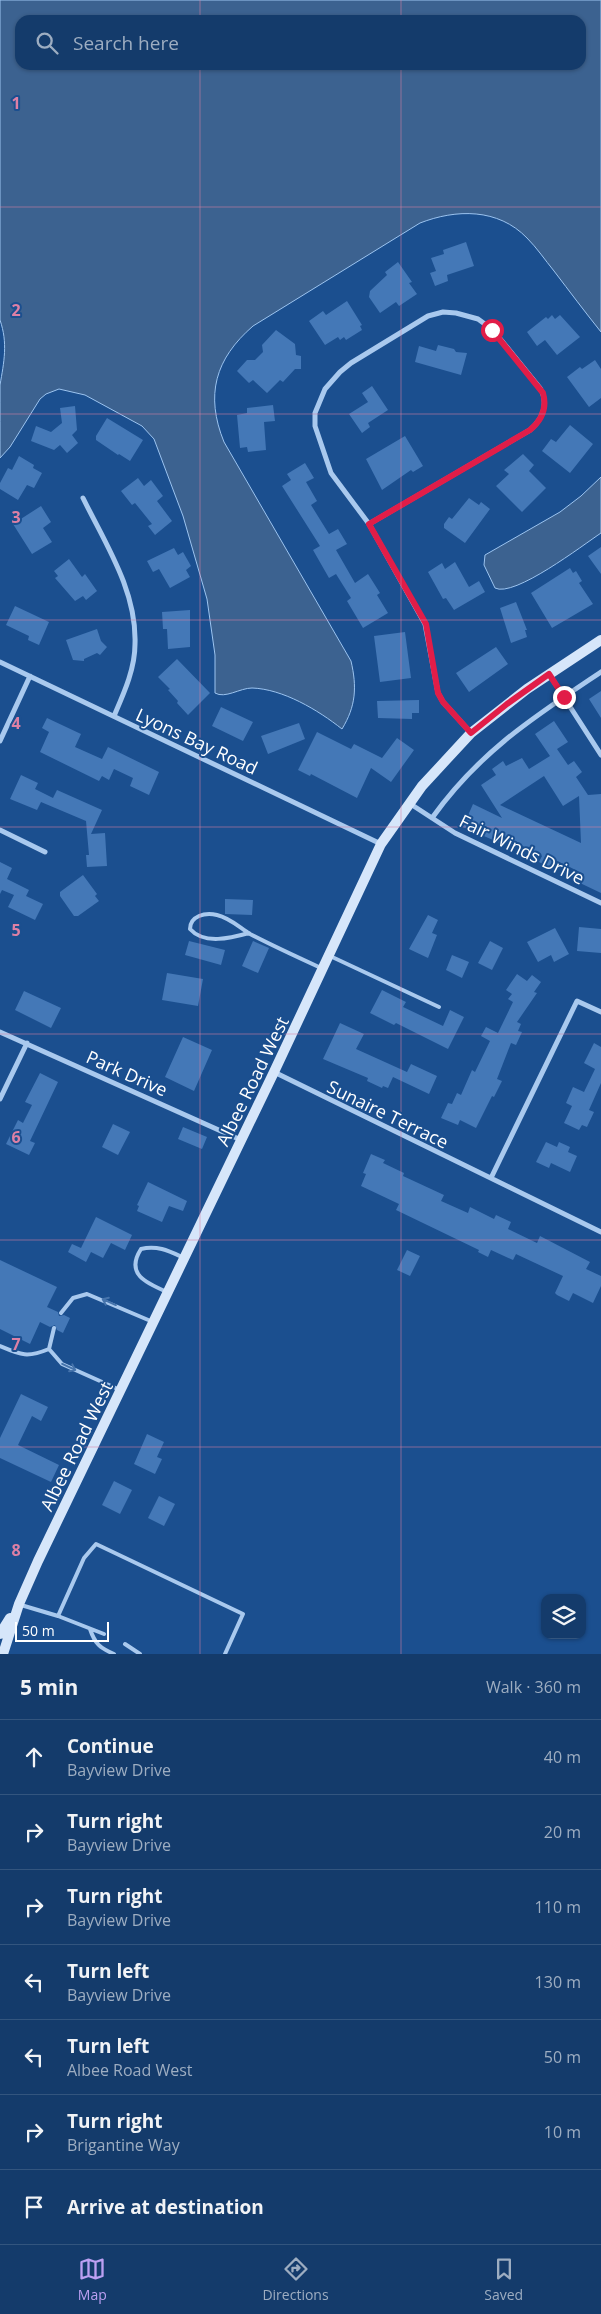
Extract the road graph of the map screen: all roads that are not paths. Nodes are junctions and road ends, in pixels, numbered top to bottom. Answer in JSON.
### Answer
{"nodes":[{"id":1,"x":83,"y":498,"type":"dead end"},
{"id":2,"x":369,"y":524,"type":"junction"},
{"id":3,"x":601,"y":640,"type":"edge"},
{"id":4,"x":0,"y":662,"type":"edge"},
{"id":5,"x":601,"y":672,"type":"edge"},
{"id":6,"x":549,"y":674,"type":"junction"},
{"id":7,"x":30,"y":676,"type":"junction"},
{"id":8,"x":564,"y":697,"type":"junction"},
{"id":9,"x":114,"y":716,"type":"junction"},
{"id":10,"x":471,"y":733,"type":"junction"},
{"id":11,"x":0,"y":741,"type":"edge"},
{"id":12,"x":601,"y":755,"type":"edge"},
{"id":13,"x":408,"y":803,"type":"junction"},
{"id":14,"x":432,"y":818,"type":"junction"},
{"id":15,"x":0,"y":830,"type":"edge"},
{"id":16,"x":381,"y":844,"type":"junction"},
{"id":17,"x":45,"y":852,"type":"dead end"},
{"id":18,"x":601,"y":903,"type":"edge"},
{"id":19,"x":249,"y":933,"type":"junction"},
{"id":20,"x":329,"y":955,"type":"junction"},
{"id":21,"x":323,"y":969,"type":"junction"},
{"id":22,"x":439,"y":1007,"type":"dead end"},
{"id":23,"x":601,"y":1012,"type":"edge"},
{"id":24,"x":0,"y":1032,"type":"edge"},
{"id":25,"x":27,"y":1043,"type":"junction"},
{"id":26,"x":274,"y":1072,"type":"junction"},
{"id":27,"x":0,"y":1099,"type":"edge"},
{"id":28,"x":241,"y":1140,"type":"junction"},
{"id":29,"x":491,"y":1178,"type":"junction"},
{"id":30,"x":601,"y":1232,"type":"edge"},
{"id":31,"x":184,"y":1258,"type":"junction"},
{"id":32,"x":167,"y":1293,"type":"junction"},
{"id":33,"x":61,"y":1313,"type":"dead end"},
{"id":34,"x":153,"y":1322,"type":"junction"},
{"id":35,"x":54,"y":1328,"type":"dead end"},
{"id":36,"x":0,"y":1346,"type":"edge"},
{"id":37,"x":49,"y":1349,"type":"junction"},
{"id":38,"x":120,"y":1390,"type":"junction"},
{"id":39,"x":19,"y":1604,"type":"junction"},
{"id":40,"x":58,"y":1616,"type":"junction"},
{"id":41,"x":90,"y":1628,"type":"junction"},
{"id":42,"x":0,"y":1634,"type":"edge"},
{"id":43,"x":104,"y":1634,"type":"dead end"},
{"id":44,"x":126,"y":1644,"type":"dead end"},
{"id":45,"x":135,"y":1652,"type":"junction"},
{"id":46,"x":3,"y":1654,"type":"edge"},
{"id":47,"x":114,"y":1654,"type":"edge"},
{"id":48,"x":129,"y":1654,"type":"edge"},
{"id":49,"x":140,"y":1654,"type":"edge"},
{"id":50,"x":225,"y":1654,"type":"edge"}],
"edges":[{"from":1,"to":9,"type":"street"},
{"from":2,"to":2,"type":"street"},
{"from":2,"to":10,"type":"street"},
{"from":3,"to":6,"type":"street","name":"Albee Road West"},
{"from":4,"to":7,"type":"street","name":"Lyons Bay Road"},
{"from":5,"to":8,"type":"street","name":"Fair Winds Drive"},
{"from":6,"to":8,"type":"street"},
{"from":6,"to":10,"type":"street","name":"Albee Road West"},
{"from":7,"to":9,"type":"street","name":"Lyons Bay Road"},
{"from":7,"to":11,"type":"street"},
{"from":8,"to":12,"type":"street"},
{"from":8,"to":14,"type":"street","name":"Fair Winds Drive"},
{"from":9,"to":16,"type":"street","name":"Lyons Bay Road"},
{"from":10,"to":13,"type":"street","name":"Albee Road West"},
{"from":13,"to":14,"type":"street","name":"Fair Winds Drive"},
{"from":13,"to":16,"type":"street","name":"Albee Road West"},
{"from":14,"to":18,"type":"street","name":"Fair Winds Drive"},
{"from":15,"to":17,"type":"street"},
{"from":16,"to":20,"type":"street","name":"Albee Road West"},
{"from":19,"to":19,"type":"lane"},
{"from":19,"to":21,"type":"lane"},
{"from":20,"to":21,"type":"street","name":"Albee Road West"},
{"from":20,"to":22,"type":"lane"},
{"from":21,"to":26,"type":"street","name":"Albee Road West"},
{"from":23,"to":29,"type":"street"},
{"from":24,"to":25,"type":"street","name":"Park Drive"},
{"from":25,"to":27,"type":"street"},
{"from":25,"to":28,"type":"street","name":"Park Drive"},
{"from":26,"to":28,"type":"street","name":"Albee Road West"},
{"from":26,"to":29,"type":"street","name":"Sunaire Terrace"},
{"from":28,"to":31,"type":"street","name":"Albee Road West"},
{"from":29,"to":30,"type":"street","name":"Sunaire Terrace"},
{"from":31,"to":32,"type":"street","name":"Albee Road West"},
{"from":31,"to":32,"type":"lane"},
{"from":32,"to":34,"type":"street","name":"Albee Road West"},
{"from":34,"to":33,"type":"lane","one_way":true},
{"from":34,"to":38,"type":"street","name":"Albee Road West"},
{"from":35,"to":37,"type":"lane"},
{"from":36,"to":37,"type":"lane"},
{"from":37,"to":38,"type":"lane","one_way":true},
{"from":38,"to":39,"type":"street","name":"Albee Road West"},
{"from":39,"to":40,"type":"lane"},
{"from":39,"to":42,"type":"street","name":"Albee Road West"},
{"from":39,"to":46,"type":"street","name":"Albee Road West"},
{"from":40,"to":41,"type":"lane"},
{"from":40,"to":50,"type":"lane"},
{"from":41,"to":43,"type":"lane"},
{"from":41,"to":47,"type":"lane"},
{"from":44,"to":45,"type":"lane"},
{"from":45,"to":48,"type":"lane"},
{"from":45,"to":49,"type":"lane"}]}
